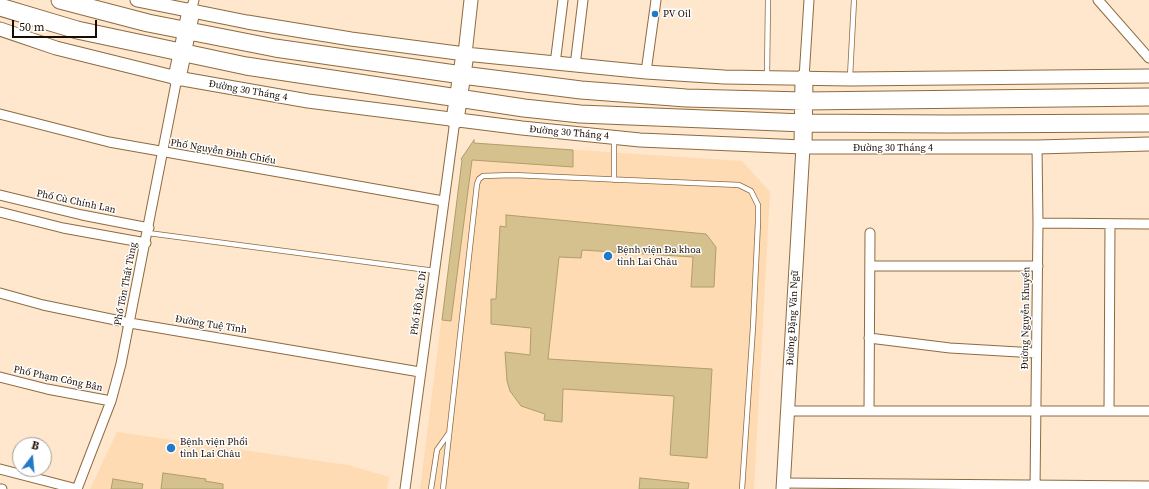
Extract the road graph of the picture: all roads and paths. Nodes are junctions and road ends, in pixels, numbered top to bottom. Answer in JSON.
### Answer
{"nodes":[{"id":1,"x":60,"y":0,"type":"edge"},
{"id":2,"x":137,"y":0,"type":"edge"},
{"id":3,"x":471,"y":0,"type":"edge"},
{"id":4,"x":563,"y":0,"type":"edge"},
{"id":5,"x":583,"y":0,"type":"edge"},
{"id":6,"x":656,"y":0,"type":"edge"},
{"id":7,"x":768,"y":0,"type":"edge"},
{"id":8,"x":809,"y":0,"type":"edge"},
{"id":9,"x":854,"y":0,"type":"edge"},
{"id":10,"x":1098,"y":0,"type":"edge"},
{"id":11,"x":193,"y":5,"type":"edge"},
{"id":12,"x":0,"y":7,"type":"edge"},
{"id":13,"x":0,"y":30,"type":"edge"},
{"id":14,"x":188,"y":31,"type":"junction"},
{"id":15,"x":183,"y":54,"type":"junction"},
{"id":16,"x":465,"y":54,"type":"junction"},
{"id":17,"x":1149,"y":58,"type":"edge"},
{"id":18,"x":555,"y":64,"type":"junction"},
{"id":19,"x":575,"y":66,"type":"junction"},
{"id":20,"x":646,"y":72,"type":"junction"},
{"id":21,"x":462,"y":75,"type":"junction"},
{"id":22,"x":1149,"y":76,"type":"edge"},
{"id":23,"x":177,"y":78,"type":"junction"},
{"id":24,"x":766,"y":78,"type":"junction"},
{"id":25,"x":804,"y":78,"type":"junction"},
{"id":26,"x":850,"y":79,"type":"junction"},
{"id":27,"x":1149,"y":97,"type":"edge"},
{"id":28,"x":459,"y":98,"type":"junction"},
{"id":29,"x":804,"y":101,"type":"junction"},
{"id":30,"x":0,"y":114,"type":"edge"},
{"id":31,"x":455,"y":120,"type":"junction"},
{"id":32,"x":804,"y":123,"type":"junction"},
{"id":33,"x":1149,"y":123,"type":"edge"},
{"id":34,"x":614,"y":137,"type":"junction"},
{"id":35,"x":1149,"y":144,"type":"edge"},
{"id":36,"x":803,"y":147,"type":"junction"},
{"id":37,"x":1036,"y":147,"type":"junction"},
{"id":38,"x":162,"y":152,"type":"junction"},
{"id":39,"x":614,"y":180,"type":"junction"},
{"id":40,"x":0,"y":195,"type":"edge"},
{"id":41,"x":444,"y":201,"type":"junction"},
{"id":42,"x":0,"y":212,"type":"edge"},
{"id":43,"x":1038,"y":223,"type":"junction"},
{"id":44,"x":1110,"y":224,"type":"junction"},
{"id":45,"x":1149,"y":224,"type":"edge"},
{"id":46,"x":870,"y":233,"type":"dead end"},
{"id":47,"x":147,"y":235,"type":"junction"},
{"id":48,"x":870,"y":266,"type":"junction"},
{"id":49,"x":1038,"y":266,"type":"junction"},
{"id":50,"x":435,"y":271,"type":"junction"},
{"id":51,"x":0,"y":293,"type":"edge"},
{"id":52,"x":130,"y":323,"type":"junction"},
{"id":53,"x":869,"y":338,"type":"junction"},
{"id":54,"x":1036,"y":353,"type":"junction"},
{"id":55,"x":420,"y":372,"type":"junction"},
{"id":56,"x":0,"y":377,"type":"edge"},
{"id":57,"x":111,"y":402,"type":"junction"},
{"id":58,"x":1035,"y":410,"type":"junction"},
{"id":59,"x":788,"y":411,"type":"junction"},
{"id":60,"x":869,"y":411,"type":"junction"},
{"id":61,"x":1109,"y":411,"type":"junction"},
{"id":62,"x":1149,"y":411,"type":"edge"},
{"id":63,"x":449,"y":432,"type":"junction"},
{"id":64,"x":0,"y":469,"type":"edge"},
{"id":65,"x":783,"y":486,"type":"edge"},
{"id":66,"x":1149,"y":486,"type":"edge"},
{"id":67,"x":1035,"y":487,"type":"edge"},
{"id":68,"x":77,"y":489,"type":"edge"},
{"id":69,"x":405,"y":489,"type":"edge"},
{"id":70,"x":431,"y":489,"type":"edge"},
{"id":71,"x":444,"y":489,"type":"edge"},
{"id":72,"x":742,"y":489,"type":"edge"}],
"edges":[{"from":1,"to":14,"type":"highway"},
{"from":2,"to":11,"type":"street"},
{"from":3,"to":16,"type":"street"},
{"from":4,"to":18,"type":"street"},
{"from":5,"to":19,"type":"street"},
{"from":6,"to":20,"type":"street"},
{"from":7,"to":24,"type":"lane"},
{"from":8,"to":25,"type":"street"},
{"from":9,"to":26,"type":"lane"},
{"from":10,"to":17,"type":"street"},
{"from":11,"to":14,"type":"highway"},
{"from":11,"to":16,"type":"street"},
{"from":12,"to":15,"type":"highway","name":"Đường 30 Tháng 4"},
{"from":13,"to":23,"type":"street","name":"Đường 30 Tháng 4"},
{"from":14,"to":15,"type":"highway"},
{"from":14,"to":21,"type":"highway"},
{"from":15,"to":23,"type":"highway"},
{"from":15,"to":28,"type":"highway","name":"Đường 30 Tháng 4"},
{"from":16,"to":18,"type":"street"},
{"from":16,"to":21,"type":"highway"},
{"from":18,"to":19,"type":"street"},
{"from":19,"to":20,"type":"street"},
{"from":20,"to":24,"type":"street"},
{"from":21,"to":28,"type":"highway"},
{"from":21,"to":29,"type":"highway"},
{"from":22,"to":26,"type":"street"},
{"from":23,"to":31,"type":"street","name":"Đường 30 Tháng 4"},
{"from":23,"to":38,"type":"street","name":"Phố Tôn Thất Tùng"},
{"from":24,"to":25,"type":"street"},
{"from":25,"to":26,"type":"street"},
{"from":25,"to":29,"type":"highway"},
{"from":27,"to":29,"type":"highway"},
{"from":28,"to":31,"type":"highway"},
{"from":28,"to":32,"type":"highway","name":"Đường 30 Tháng 4"},
{"from":29,"to":32,"type":"highway"},
{"from":30,"to":38,"type":"street","name":"Phố Nguyễn Đình Chiểu"},
{"from":31,"to":34,"type":"street","name":"Đường 30 Tháng 4"},
{"from":31,"to":41,"type":"street","name":"Phố Hồ Đắc Di"},
{"from":32,"to":33,"type":"highway","name":"Đường 30 Tháng 4"},
{"from":32,"to":36,"type":"highway"},
{"from":34,"to":36,"type":"street","name":"Đường 30 Tháng 4"},
{"from":34,"to":39,"type":"lane"},
{"from":35,"to":37,"type":"street","name":"Đường 30 Tháng 4"},
{"from":36,"to":37,"type":"street","name":"Đường 30 Tháng 4"},
{"from":36,"to":59,"type":"street","name":"Đường Đặng Văn Ngữ"},
{"from":37,"to":43,"type":"street","name":"Đường Nguyễn Khuyến"},
{"from":38,"to":41,"type":"street","name":"Phố Nguyễn Đình Chiểu"},
{"from":38,"to":47,"type":"street","name":"Phố Tôn Thất Tùng"},
{"from":39,"to":63,"type":"lane"},
{"from":39,"to":72,"type":"lane"},
{"from":40,"to":47,"type":"street","name":"Phố Cù Chính Lan"},
{"from":41,"to":50,"type":"street","name":"Phố Hồ Đắc Di"},
{"from":42,"to":47,"type":"street"},
{"from":43,"to":44,"type":"street"},
{"from":43,"to":49,"type":"street","name":"Đường Nguyễn Khuyến"},
{"from":44,"to":45,"type":"street"},
{"from":44,"to":61,"type":"street"},
{"from":46,"to":48,"type":"street"},
{"from":47,"to":50,"type":"lane"},
{"from":47,"to":52,"type":"street","name":"Phố Tôn Thất Tùng"},
{"from":48,"to":49,"type":"street"},
{"from":48,"to":53,"type":"street"},
{"from":49,"to":54,"type":"street","name":"Đường Nguyễn Khuyến"},
{"from":50,"to":55,"type":"street","name":"Phố Hồ Đắc Di"},
{"from":51,"to":52,"type":"street","name":"Đường Tuệ Tĩnh"},
{"from":52,"to":55,"type":"street","name":"Đường Tuệ Tĩnh"},
{"from":52,"to":57,"type":"street","name":"Phố Tôn Thất Tùng"},
{"from":53,"to":54,"type":"street"},
{"from":53,"to":60,"type":"street"},
{"from":54,"to":58,"type":"street","name":"Đường Nguyễn Khuyến"},
{"from":55,"to":69,"type":"street","name":"Phố Hồ Đắc Di"},
{"from":56,"to":57,"type":"street","name":"Phố Phạm Công Bân"},
{"from":57,"to":68,"type":"street","name":"Phố Tôn Thất Tùng"},
{"from":58,"to":60,"type":"street"},
{"from":58,"to":61,"type":"street"},
{"from":58,"to":67,"type":"street","name":"Đường Nguyễn Khuyến"},
{"from":59,"to":60,"type":"street"},
{"from":59,"to":65,"type":"street","name":"Đường Đặng Văn Ngữ"},
{"from":61,"to":62,"type":"street"},
{"from":63,"to":70,"type":"lane"},
{"from":63,"to":71,"type":"lane"},
{"from":64,"to":68,"type":"street"},
{"from":65,"to":67,"type":"street"},
{"from":66,"to":67,"type":"street"}]}
